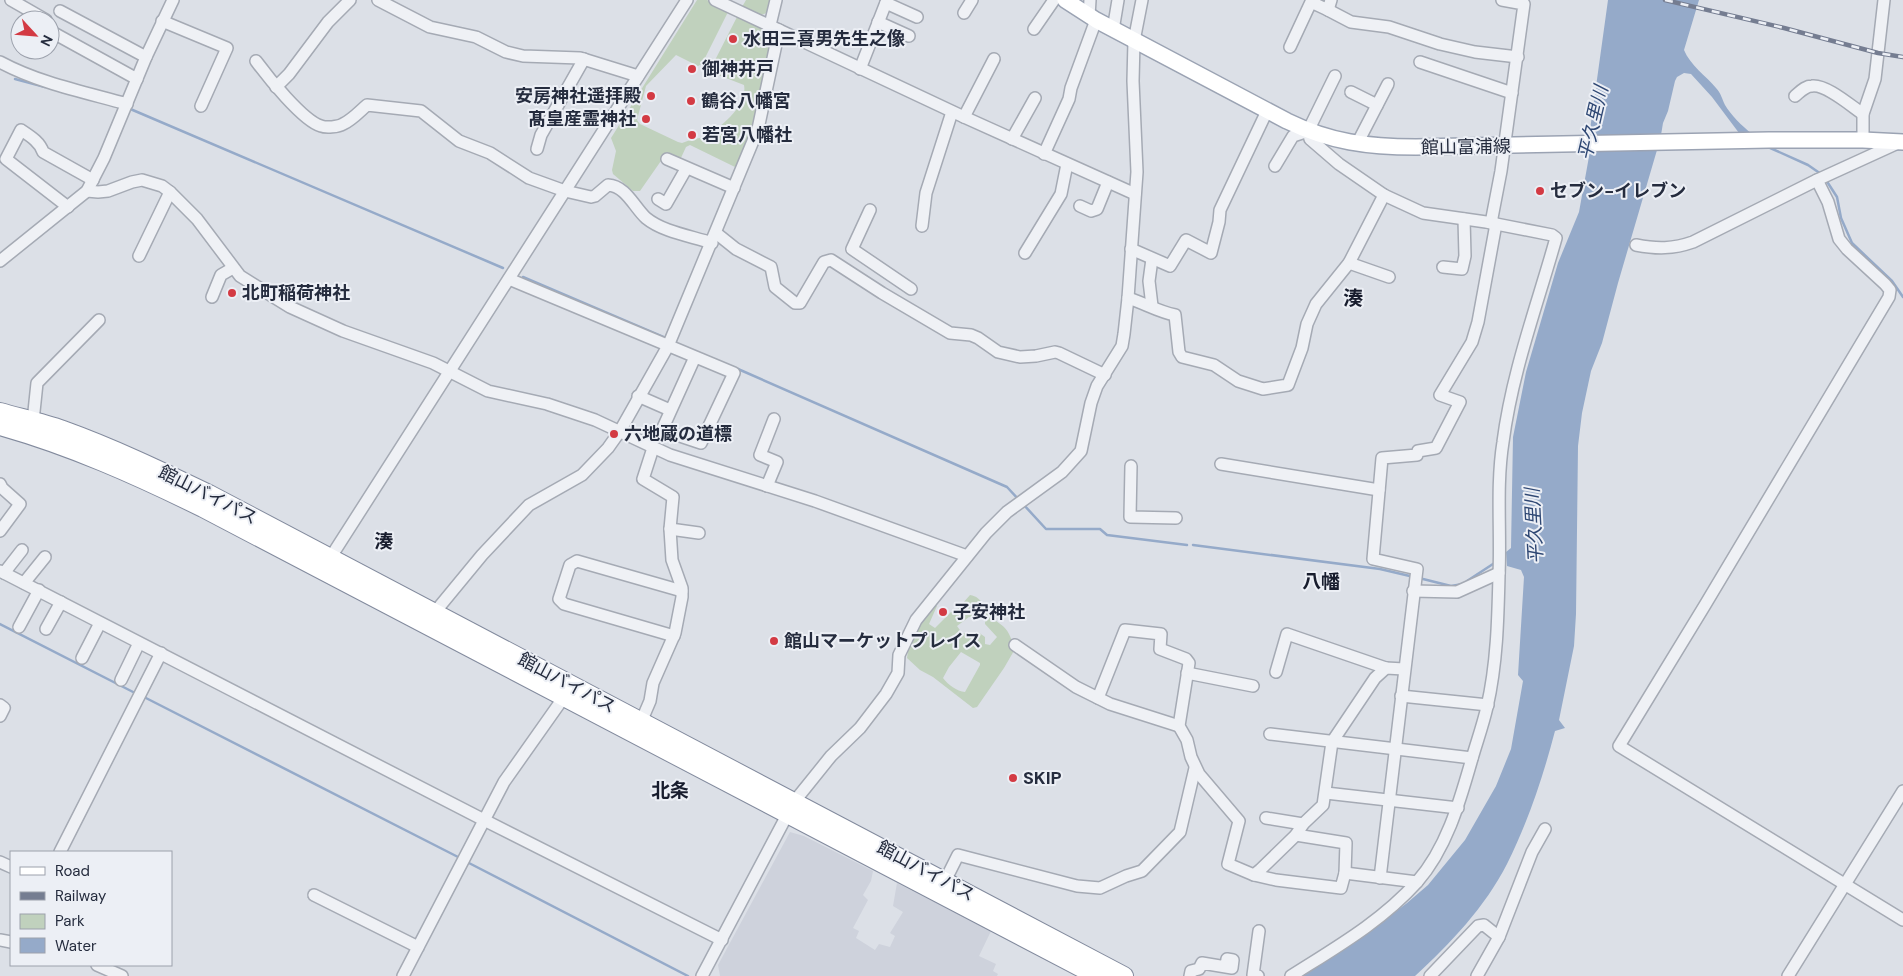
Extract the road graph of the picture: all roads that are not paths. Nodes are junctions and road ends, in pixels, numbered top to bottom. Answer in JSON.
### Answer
{"nodes":[{"id":1,"x":11,"y":0,"type":"edge"},
{"id":2,"x":173,"y":0,"type":"edge"},
{"id":3,"x":350,"y":0,"type":"edge"},
{"id":4,"x":378,"y":0,"type":"edge"},
{"id":5,"x":687,"y":0,"type":"edge"},
{"id":6,"x":715,"y":0,"type":"edge"},
{"id":7,"x":776,"y":0,"type":"edge"},
{"id":8,"x":972,"y":0,"type":"edge"},
{"id":9,"x":1054,"y":0,"type":"edge"},
{"id":10,"x":1065,"y":0,"type":"edge"},
{"id":11,"x":1090,"y":0,"type":"edge"},
{"id":12,"x":1118,"y":0,"type":"edge"},
{"id":13,"x":1142,"y":0,"type":"edge"},
{"id":14,"x":1502,"y":0,"type":"edge"},
{"id":15,"x":1884,"y":0,"type":"edge"},
{"id":16,"x":887,"y":1,"type":"edge"},
{"id":17,"x":1330,"y":5,"type":"edge"},
{"id":18,"x":28,"y":10,"type":"edge"},
{"id":19,"x":60,"y":11,"type":"dead end"},
{"id":20,"x":964,"y":14,"type":"dead end"},
{"id":21,"x":918,"y":17,"type":"dead end"},
{"id":22,"x":1092,"y":18,"type":"junction"},
{"id":23,"x":162,"y":21,"type":"junction"},
{"id":24,"x":878,"y":22,"type":"junction"},
{"id":25,"x":774,"y":28,"type":"junction"},
{"id":26,"x":1034,"y":29,"type":"dead end"},
{"id":27,"x":1114,"y":30,"type":"junction"},
{"id":28,"x":910,"y":36,"type":"dead end"},
{"id":29,"x":60,"y":37,"type":"edge"},
{"id":30,"x":1134,"y":41,"type":"junction"},
{"id":31,"x":1290,"y":47,"type":"dead end"},
{"id":32,"x":146,"y":57,"type":"junction"},
{"id":33,"x":1518,"y":57,"type":"junction"},
{"id":34,"x":994,"y":59,"type":"dead end"},
{"id":35,"x":256,"y":60,"type":"dead end"},
{"id":36,"x":584,"y":60,"type":"junction"},
{"id":37,"x":0,"y":62,"type":"edge"},
{"id":38,"x":1420,"y":62,"type":"dead end"},
{"id":39,"x":860,"y":69,"type":"junction"},
{"id":40,"x":638,"y":76,"type":"junction"},
{"id":41,"x":1335,"y":76,"type":"dead end"},
{"id":42,"x":137,"y":79,"type":"junction"},
{"id":43,"x":1388,"y":84,"type":"dead end"},
{"id":44,"x":276,"y":87,"type":"junction"},
{"id":45,"x":1350,"y":92,"type":"dead end"},
{"id":46,"x":1512,"y":93,"type":"junction"},
{"id":47,"x":1795,"y":96,"type":"dead end"},
{"id":48,"x":1035,"y":98,"type":"dead end"},
{"id":49,"x":1377,"y":105,"type":"junction"},
{"id":50,"x":126,"y":106,"type":"junction"},
{"id":51,"x":201,"y":106,"type":"dead end"},
{"id":52,"x":1267,"y":111,"type":"junction"},
{"id":53,"x":952,"y":112,"type":"junction"},
{"id":54,"x":1864,"y":114,"type":"junction"},
{"id":55,"x":964,"y":118,"type":"junction"},
{"id":56,"x":1308,"y":131,"type":"junction"},
{"id":57,"x":1012,"y":139,"type":"junction"},
{"id":58,"x":1863,"y":140,"type":"junction"},
{"id":59,"x":1902,"y":142,"type":"edge"},
{"id":60,"x":1357,"y":144,"type":"junction"},
{"id":61,"x":1504,"y":146,"type":"junction"},
{"id":62,"x":537,"y":149,"type":"dead end"},
{"id":63,"x":1044,"y":154,"type":"junction"},
{"id":64,"x":667,"y":159,"type":"dead end"},
{"id":65,"x":1067,"y":164,"type":"junction"},
{"id":66,"x":1275,"y":166,"type":"dead end"},
{"id":67,"x":686,"y":168,"type":"junction"},
{"id":68,"x":1820,"y":179,"type":"junction"},
{"id":69,"x":93,"y":180,"type":"junction"},
{"id":70,"x":1108,"y":182,"type":"junction"},
{"id":71,"x":734,"y":188,"type":"junction"},
{"id":72,"x":86,"y":191,"type":"junction"},
{"id":73,"x":565,"y":191,"type":"junction"},
{"id":74,"x":170,"y":192,"type":"junction"},
{"id":75,"x":1135,"y":194,"type":"junction"},
{"id":76,"x":1384,"y":195,"type":"junction"},
{"id":77,"x":658,"y":199,"type":"dead end"},
{"id":78,"x":1080,"y":206,"type":"dead end"},
{"id":79,"x":68,"y":207,"type":"junction"},
{"id":80,"x":870,"y":210,"type":"dead end"},
{"id":81,"x":1464,"y":219,"type":"junction"},
{"id":82,"x":1493,"y":223,"type":"junction"},
{"id":83,"x":922,"y":226,"type":"dead end"},
{"id":84,"x":714,"y":238,"type":"junction"},
{"id":85,"x":1636,"y":245,"type":"dead end"},
{"id":86,"x":1131,"y":249,"type":"junction"},
{"id":87,"x":1025,"y":252,"type":"dead end"},
{"id":88,"x":139,"y":256,"type":"dead end"},
{"id":89,"x":1152,"y":259,"type":"junction"},
{"id":90,"x":0,"y":261,"type":"edge"},
{"id":91,"x":1349,"y":263,"type":"junction"},
{"id":92,"x":1443,"y":267,"type":"dead end"},
{"id":93,"x":233,"y":268,"type":"junction"},
{"id":94,"x":1390,"y":276,"type":"dead end"},
{"id":95,"x":508,"y":279,"type":"junction"},
{"id":96,"x":911,"y":289,"type":"dead end"},
{"id":97,"x":212,"y":297,"type":"dead end"},
{"id":98,"x":1128,"y":298,"type":"junction"},
{"id":99,"x":1152,"y":306,"type":"junction"},
{"id":100,"x":99,"y":320,"type":"dead end"},
{"id":101,"x":669,"y":342,"type":"junction"},
{"id":102,"x":695,"y":357,"type":"junction"},
{"id":103,"x":449,"y":371,"type":"junction"},
{"id":104,"x":1105,"y":375,"type":"junction"},
{"id":105,"x":638,"y":396,"type":"junction"},
{"id":106,"x":670,"y":410,"type":"junction"},
{"id":107,"x":0,"y":412,"type":"edge"},
{"id":108,"x":774,"y":420,"type":"dead end"},
{"id":109,"x":33,"y":421,"type":"junction"},
{"id":110,"x":0,"y":426,"type":"edge"},
{"id":111,"x":620,"y":431,"type":"junction"},
{"id":112,"x":653,"y":448,"type":"junction"},
{"id":113,"x":1221,"y":464,"type":"dead end"},
{"id":114,"x":1130,"y":466,"type":"dead end"},
{"id":115,"x":0,"y":484,"type":"edge"},
{"id":116,"x":767,"y":486,"type":"junction"},
{"id":117,"x":1379,"y":490,"type":"junction"},
{"id":118,"x":1176,"y":518,"type":"dead end"},
{"id":119,"x":670,"y":529,"type":"junction"},
{"id":120,"x":0,"y":531,"type":"edge"},
{"id":121,"x":698,"y":533,"type":"dead end"},
{"id":122,"x":22,"y":550,"type":"dead end"},
{"id":123,"x":967,"y":556,"type":"junction"},
{"id":124,"x":44,"y":557,"type":"dead end"},
{"id":125,"x":327,"y":564,"type":"junction"},
{"id":126,"x":1499,"y":570,"type":"junction"},
{"id":127,"x":2,"y":572,"type":"edge"},
{"id":128,"x":1414,"y":582,"type":"junction"},
{"id":129,"x":24,"y":583,"type":"junction"},
{"id":130,"x":39,"y":590,"type":"junction"},
{"id":131,"x":682,"y":591,"type":"junction"},
{"id":132,"x":61,"y":602,"type":"junction"},
{"id":133,"x":435,"y":612,"type":"junction"},
{"id":134,"x":100,"y":623,"type":"junction"},
{"id":135,"x":19,"y":627,"type":"dead end"},
{"id":136,"x":46,"y":628,"type":"dead end"},
{"id":137,"x":674,"y":636,"type":"junction"},
{"id":138,"x":139,"y":643,"type":"junction"},
{"id":139,"x":1015,"y":645,"type":"dead end"},
{"id":140,"x":161,"y":653,"type":"junction"},
{"id":141,"x":82,"y":658,"type":"dead end"},
{"id":142,"x":1386,"y":668,"type":"junction"},
{"id":143,"x":1404,"y":669,"type":"junction"},
{"id":144,"x":1276,"y":672,"type":"dead end"},
{"id":145,"x":1187,"y":673,"type":"junction"},
{"id":146,"x":120,"y":680,"type":"dead end"},
{"id":147,"x":1253,"y":686,"type":"dead end"},
{"id":148,"x":1401,"y":696,"type":"junction"},
{"id":149,"x":564,"y":697,"type":"junction"},
{"id":150,"x":1098,"y":698,"type":"junction"},
{"id":151,"x":0,"y":705,"type":"edge"},
{"id":152,"x":1488,"y":705,"type":"junction"},
{"id":153,"x":0,"y":716,"type":"edge"},
{"id":154,"x":642,"y":722,"type":"junction"},
{"id":155,"x":1179,"y":726,"type":"junction"},
{"id":156,"x":1270,"y":734,"type":"dead end"},
{"id":157,"x":1332,"y":742,"type":"junction"},
{"id":158,"x":1395,"y":749,"type":"junction"},
{"id":159,"x":1472,"y":758,"type":"junction"},
{"id":160,"x":1195,"y":768,"type":"junction"},
{"id":161,"x":1903,"y":791,"type":"edge"},
{"id":162,"x":1326,"y":793,"type":"junction"},
{"id":163,"x":1389,"y":800,"type":"junction"},
{"id":164,"x":791,"y":808,"type":"junction"},
{"id":165,"x":1458,"y":808,"type":"junction"},
{"id":166,"x":1266,"y":818,"type":"dead end"},
{"id":167,"x":484,"y":820,"type":"junction"},
{"id":168,"x":1303,"y":824,"type":"junction"},
{"id":169,"x":1544,"y":829,"type":"dead end"},
{"id":170,"x":1296,"y":835,"type":"junction"},
{"id":171,"x":61,"y":851,"type":"edge"},
{"id":172,"x":1345,"y":873,"type":"junction"},
{"id":173,"x":1254,"y":875,"type":"junction"},
{"id":174,"x":1380,"y":878,"type":"junction"},
{"id":175,"x":945,"y":880,"type":"junction"},
{"id":176,"x":1416,"y":882,"type":"junction"},
{"id":177,"x":1845,"y":884,"type":"junction"},
{"id":178,"x":314,"y":895,"type":"dead end"},
{"id":179,"x":1903,"y":920,"type":"edge"},
{"id":180,"x":1259,"y":931,"type":"dead end"},
{"id":181,"x":1499,"y":937,"type":"junction"},
{"id":182,"x":722,"y":940,"type":"junction"},
{"id":183,"x":418,"y":947,"type":"junction"},
{"id":184,"x":99,"y":966,"type":"edge"},
{"id":185,"x":1226,"y":967,"type":"dead end"},
{"id":186,"x":705,"y":975,"type":"edge"},
{"id":187,"x":122,"y":976,"type":"edge"},
{"id":188,"x":403,"y":976,"type":"edge"},
{"id":189,"x":1097,"y":976,"type":"edge"},
{"id":190,"x":1124,"y":976,"type":"edge"},
{"id":191,"x":1190,"y":976,"type":"edge"},
{"id":192,"x":1258,"y":976,"type":"edge"},
{"id":193,"x":1291,"y":976,"type":"edge"},
{"id":194,"x":1430,"y":976,"type":"edge"},
{"id":195,"x":1477,"y":976,"type":"edge"},
{"id":196,"x":1788,"y":976,"type":"edge"}],
"edges":[{"from":1,"to":18,"type":"street"},
{"from":2,"to":23,"type":"street"},
{"from":3,"to":44,"type":"street"},
{"from":4,"to":36,"type":"street"},
{"from":5,"to":40,"type":"street"},
{"from":6,"to":25,"type":"street"},
{"from":7,"to":25,"type":"street"},
{"from":8,"to":20,"type":"street"},
{"from":9,"to":26,"type":"street"},
{"from":10,"to":22,"type":"main road","name":"館山富浦線"},
{"from":11,"to":22,"type":"street"},
{"from":12,"to":27,"type":"street"},
{"from":13,"to":30,"type":"street"},
{"from":14,"to":33,"type":"street"},
{"from":15,"to":54,"type":"street"},
{"from":16,"to":21,"type":"street"},
{"from":16,"to":24,"type":"street"},
{"from":17,"to":31,"type":"street"},
{"from":17,"to":33,"type":"street"},
{"from":19,"to":32,"type":"street"},
{"from":22,"to":27,"type":"main road","name":"館山富浦線"},
{"from":22,"to":63,"type":"street"},
{"from":23,"to":32,"type":"street"},
{"from":23,"to":51,"type":"street"},
{"from":24,"to":28,"type":"street"},
{"from":24,"to":39,"type":"street"},
{"from":25,"to":39,"type":"street"},
{"from":25,"to":71,"type":"street"},
{"from":27,"to":30,"type":"main road","name":"館山富浦線"},
{"from":29,"to":42,"type":"street"},
{"from":30,"to":52,"type":"main road","name":"館山富浦線"},
{"from":30,"to":75,"type":"street"},
{"from":32,"to":42,"type":"street"},
{"from":33,"to":46,"type":"street"},
{"from":34,"to":55,"type":"street"},
{"from":35,"to":44,"type":"street"},
{"from":36,"to":40,"type":"street"},
{"from":36,"to":62,"type":"street"},
{"from":37,"to":50,"type":"street"},
{"from":38,"to":46,"type":"street"},
{"from":39,"to":53,"type":"street"},
{"from":40,"to":73,"type":"street"},
{"from":41,"to":56,"type":"street"},
{"from":42,"to":50,"type":"street"},
{"from":43,"to":49,"type":"street"},
{"from":44,"to":73,"type":"street"},
{"from":45,"to":49,"type":"street"},
{"from":46,"to":61,"type":"street"},
{"from":47,"to":54,"type":"street"},
{"from":48,"to":57,"type":"street"},
{"from":49,"to":60,"type":"street"},
{"from":50,"to":69,"type":"street"},
{"from":52,"to":56,"type":"main road","name":"館山富浦線"},
{"from":52,"to":89,"type":"street"},
{"from":53,"to":55,"type":"street"},
{"from":53,"to":83,"type":"street"},
{"from":54,"to":58,"type":"street"},
{"from":55,"to":57,"type":"street"},
{"from":56,"to":60,"type":"main road","name":"館山富浦線"},
{"from":56,"to":66,"type":"street"},
{"from":56,"to":76,"type":"street"},
{"from":57,"to":63,"type":"street"},
{"from":58,"to":59,"type":"main road","name":"館山富浦線"},
{"from":58,"to":61,"type":"main road","name":"館山富浦線"},
{"from":59,"to":68,"type":"street"},
{"from":60,"to":61,"type":"main road","name":"館山富浦線"},
{"from":61,"to":82,"type":"street"},
{"from":63,"to":65,"type":"street"},
{"from":64,"to":67,"type":"street"},
{"from":65,"to":70,"type":"street"},
{"from":65,"to":87,"type":"street"},
{"from":67,"to":71,"type":"street"},
{"from":67,"to":77,"type":"street"},
{"from":68,"to":85,"type":"street"},
{"from":68,"to":177,"type":"street"},
{"from":69,"to":72,"type":"street"},
{"from":69,"to":79,"type":"street"},
{"from":70,"to":75,"type":"street"},
{"from":70,"to":78,"type":"street"},
{"from":71,"to":84,"type":"street"},
{"from":72,"to":74,"type":"street"},
{"from":72,"to":79,"type":"street"},
{"from":73,"to":84,"type":"street"},
{"from":73,"to":95,"type":"street"},
{"from":74,"to":88,"type":"street"},
{"from":74,"to":93,"type":"street"},
{"from":75,"to":86,"type":"street"},
{"from":76,"to":81,"type":"street"},
{"from":76,"to":91,"type":"street"},
{"from":79,"to":90,"type":"street"},
{"from":80,"to":96,"type":"street"},
{"from":81,"to":82,"type":"street"},
{"from":81,"to":92,"type":"street"},
{"from":82,"to":117,"type":"street"},
{"from":82,"to":126,"type":"street"},
{"from":84,"to":101,"type":"street"},
{"from":84,"to":104,"type":"street"},
{"from":86,"to":89,"type":"street"},
{"from":86,"to":98,"type":"street"},
{"from":89,"to":99,"type":"street"},
{"from":91,"to":94,"type":"street"},
{"from":91,"to":99,"type":"street"},
{"from":93,"to":97,"type":"street"},
{"from":93,"to":103,"type":"street"},
{"from":95,"to":101,"type":"street"},
{"from":95,"to":103,"type":"street"},
{"from":98,"to":99,"type":"street"},
{"from":98,"to":104,"type":"street"},
{"from":100,"to":109,"type":"street"},
{"from":101,"to":102,"type":"street"},
{"from":101,"to":105,"type":"street"},
{"from":102,"to":106,"type":"street"},
{"from":102,"to":106,"type":"street"},
{"from":103,"to":111,"type":"street"},
{"from":103,"to":125,"type":"street"},
{"from":104,"to":123,"type":"street"},
{"from":105,"to":106,"type":"street"},
{"from":105,"to":111,"type":"street"},
{"from":107,"to":109,"type":"highway","name":"館山バイパス"},
{"from":108,"to":116,"type":"street"},
{"from":109,"to":125,"type":"highway","name":"館山バイパス"},
{"from":110,"to":125,"type":"highway","name":"館山バイパス"},
{"from":111,"to":112,"type":"street"},
{"from":111,"to":133,"type":"street"},
{"from":112,"to":116,"type":"street"},
{"from":112,"to":119,"type":"street"},
{"from":113,"to":117,"type":"street"},
{"from":114,"to":118,"type":"street"},
{"from":115,"to":120,"type":"street"},
{"from":116,"to":123,"type":"street"},
{"from":117,"to":128,"type":"street"},
{"from":119,"to":121,"type":"street"},
{"from":119,"to":131,"type":"street"},
{"from":122,"to":127,"type":"street"},
{"from":123,"to":164,"type":"street"},
{"from":124,"to":129,"type":"street"},
{"from":125,"to":133,"type":"highway","name":"館山バイパス"},
{"from":125,"to":149,"type":"highway","name":"館山バイパス"},
{"from":126,"to":128,"type":"street"},
{"from":126,"to":152,"type":"street"},
{"from":127,"to":129,"type":"street"},
{"from":128,"to":143,"type":"street"},
{"from":129,"to":130,"type":"street"},
{"from":130,"to":132,"type":"street"},
{"from":130,"to":135,"type":"street"},
{"from":131,"to":137,"type":"street"},
{"from":131,"to":137,"type":"street"},
{"from":132,"to":134,"type":"street"},
{"from":132,"to":136,"type":"street"},
{"from":133,"to":154,"type":"highway","name":"館山バイパス"},
{"from":134,"to":138,"type":"street"},
{"from":134,"to":141,"type":"street"},
{"from":137,"to":154,"type":"street"},
{"from":138,"to":140,"type":"street"},
{"from":138,"to":146,"type":"street"},
{"from":139,"to":150,"type":"street"},
{"from":140,"to":167,"type":"street"},
{"from":140,"to":171,"type":"street"},
{"from":142,"to":143,"type":"street"},
{"from":142,"to":144,"type":"street"},
{"from":142,"to":157,"type":"street"},
{"from":143,"to":148,"type":"street"},
{"from":145,"to":147,"type":"street"},
{"from":145,"to":150,"type":"street"},
{"from":145,"to":155,"type":"street"},
{"from":148,"to":152,"type":"street"},
{"from":148,"to":158,"type":"street"},
{"from":149,"to":164,"type":"highway","name":"館山バイパス"},
{"from":149,"to":167,"type":"street"},
{"from":150,"to":155,"type":"street"},
{"from":151,"to":153,"type":"street"},
{"from":152,"to":159,"type":"street"},
{"from":154,"to":164,"type":"highway","name":"館山バイパス"},
{"from":155,"to":160,"type":"street"},
{"from":156,"to":157,"type":"street"},
{"from":157,"to":158,"type":"street"},
{"from":157,"to":162,"type":"street"},
{"from":158,"to":159,"type":"street"},
{"from":158,"to":163,"type":"street"},
{"from":159,"to":165,"type":"street"},
{"from":160,"to":173,"type":"street"},
{"from":160,"to":175,"type":"street"},
{"from":161,"to":177,"type":"street"},
{"from":162,"to":163,"type":"street"},
{"from":162,"to":168,"type":"street"},
{"from":163,"to":165,"type":"street"},
{"from":163,"to":174,"type":"street"},
{"from":164,"to":175,"type":"highway","name":"館山バイパス"},
{"from":164,"to":182,"type":"street"},
{"from":164,"to":189,"type":"highway","name":"館山バイパス"},
{"from":165,"to":176,"type":"street"},
{"from":166,"to":168,"type":"street"},
{"from":167,"to":182,"type":"street"},
{"from":167,"to":183,"type":"street"},
{"from":168,"to":170,"type":"street"},
{"from":169,"to":181,"type":"street"},
{"from":170,"to":172,"type":"street"},
{"from":170,"to":173,"type":"street"},
{"from":172,"to":173,"type":"street"},
{"from":172,"to":174,"type":"street"},
{"from":174,"to":176,"type":"street"},
{"from":175,"to":190,"type":"highway","name":"館山バイパス"},
{"from":176,"to":193,"type":"street"},
{"from":177,"to":179,"type":"street"},
{"from":177,"to":196,"type":"street"},
{"from":178,"to":183,"type":"street"},
{"from":180,"to":192,"type":"street"},
{"from":181,"to":194,"type":"street"},
{"from":181,"to":195,"type":"street"},
{"from":182,"to":186,"type":"street"},
{"from":183,"to":188,"type":"street"},
{"from":184,"to":187,"type":"street"},
{"from":185,"to":191,"type":"street"}]}
